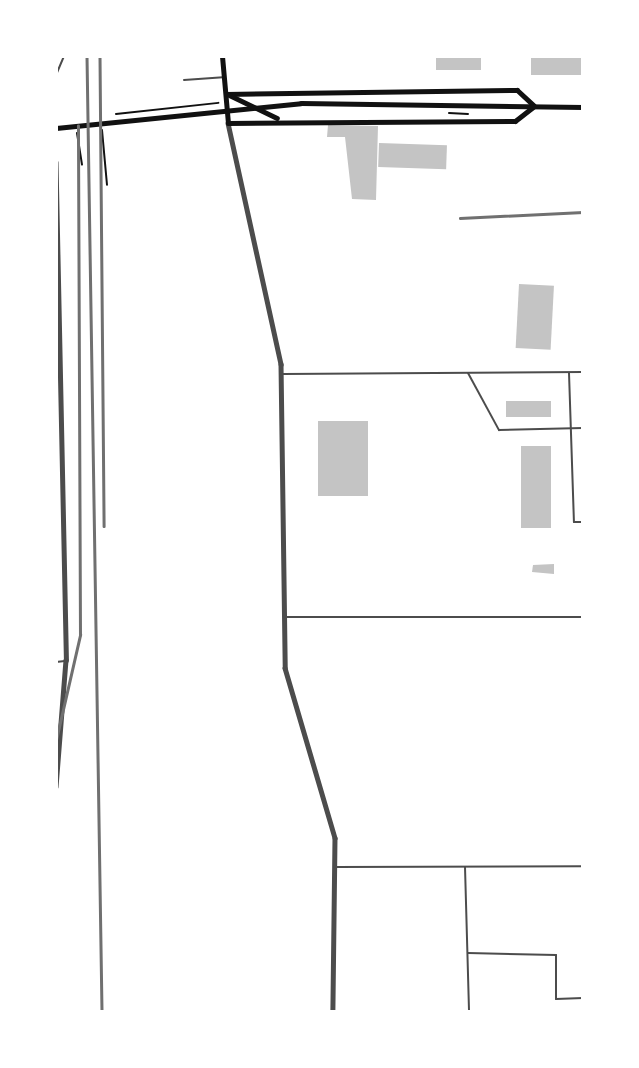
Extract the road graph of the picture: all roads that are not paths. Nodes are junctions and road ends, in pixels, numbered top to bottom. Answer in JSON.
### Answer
{"nodes":[{"id":1,"x":64,"y":56,"type":"edge"},
{"id":2,"x":222,"y":56,"type":"edge"},
{"id":3,"x":56,"y":75,"type":"edge"},
{"id":4,"x":224,"y":76,"type":"junction"},
{"id":5,"x":184,"y":80,"type":"dead end"},
{"id":6,"x":226,"y":93,"type":"junction"},
{"id":7,"x":534,"y":106,"type":"junction"},
{"id":8,"x":583,"y":107,"type":"edge"},
{"id":9,"x":281,"y":120,"type":"junction"},
{"id":10,"x":228,"y":123,"type":"junction"},
{"id":11,"x":56,"y":128,"type":"edge"},
{"id":12,"x":56,"y":162,"type":"edge"},
{"id":13,"x":568,"y":372,"type":"junction"},
{"id":14,"x":583,"y":372,"type":"edge"},
{"id":15,"x":467,"y":373,"type":"junction"},
{"id":16,"x":281,"y":374,"type":"junction"},
{"id":17,"x":573,"y":428,"type":"junction"},
{"id":18,"x":583,"y":428,"type":"edge"},
{"id":19,"x":583,"y":522,"type":"edge"},
{"id":20,"x":285,"y":617,"type":"junction"},
{"id":21,"x":583,"y":617,"type":"edge"},
{"id":22,"x":66,"y":660,"type":"junction"},
{"id":23,"x":56,"y":662,"type":"edge"},
{"id":24,"x":56,"y":787,"type":"edge"},
{"id":25,"x":465,"y":866,"type":"junction"},
{"id":26,"x":583,"y":866,"type":"edge"},
{"id":27,"x":334,"y":867,"type":"junction"},
{"id":28,"x":468,"y":953,"type":"junction"},
{"id":29,"x":583,"y":998,"type":"edge"},
{"id":30,"x":333,"y":1012,"type":"edge"},
{"id":31,"x":469,"y":1012,"type":"edge"}],
"edges":[{"from":1,"to":3,"type":"lane"},
{"from":2,"to":4,"type":"main road"},
{"from":4,"to":5,"type":"lane"},
{"from":4,"to":6,"type":"main road"},
{"from":6,"to":7,"type":"main road"},
{"from":6,"to":9,"type":"main road"},
{"from":6,"to":10,"type":"main road"},
{"from":7,"to":8,"type":"main road"},
{"from":7,"to":9,"type":"main road"},
{"from":7,"to":11,"type":"main road"},
{"from":9,"to":10,"type":"main road"},
{"from":10,"to":16,"type":"street"},
{"from":12,"to":22,"type":"street"},
{"from":13,"to":14,"type":"lane"},
{"from":13,"to":15,"type":"lane"},
{"from":13,"to":17,"type":"lane"},
{"from":15,"to":16,"type":"lane"},
{"from":15,"to":17,"type":"lane"},
{"from":16,"to":20,"type":"street"},
{"from":17,"to":18,"type":"lane"},
{"from":17,"to":19,"type":"lane"},
{"from":20,"to":21,"type":"lane"},
{"from":20,"to":27,"type":"street"},
{"from":22,"to":23,"type":"lane"},
{"from":22,"to":24,"type":"street"},
{"from":25,"to":26,"type":"lane"},
{"from":25,"to":27,"type":"lane"},
{"from":25,"to":28,"type":"lane"},
{"from":27,"to":30,"type":"street"},
{"from":28,"to":29,"type":"lane"},
{"from":28,"to":31,"type":"lane"}]}
